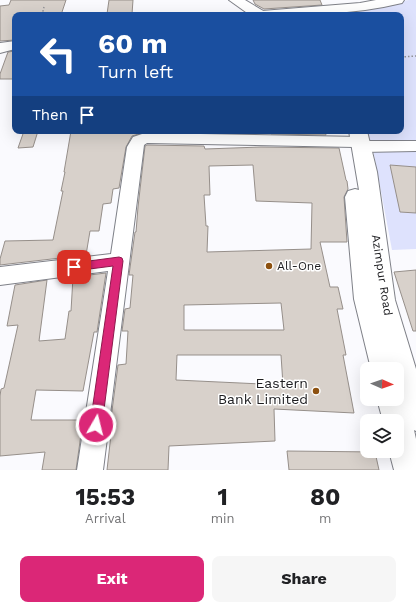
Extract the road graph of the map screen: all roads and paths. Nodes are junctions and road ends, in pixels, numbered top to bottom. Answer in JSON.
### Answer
{"nodes":[{"id":1,"x":230,"y":0,"type":"edge"},
{"id":2,"x":236,"y":0,"type":"edge"},
{"id":3,"x":397,"y":0,"type":"edge"},
{"id":4,"x":44,"y":7,"type":"dead end"},
{"id":5,"x":43,"y":12,"type":"edge"},
{"id":6,"x":248,"y":12,"type":"edge"},
{"id":7,"x":256,"y":12,"type":"edge"},
{"id":8,"x":298,"y":12,"type":"edge"},
{"id":9,"x":12,"y":46,"type":"edge"},
{"id":10,"x":0,"y":48,"type":"edge"},
{"id":11,"x":416,"y":56,"type":"edge"},
{"id":12,"x":404,"y":57,"type":"edge"},
{"id":13,"x":356,"y":139,"type":"edge"},
{"id":14,"x":416,"y":146,"type":"edge"},
{"id":15,"x":119,"y":261,"type":"junction"},
{"id":16,"x":0,"y":276,"type":"edge"},
{"id":17,"x":382,"y":362,"type":"edge"},
{"id":18,"x":416,"y":416,"type":"edge"},
{"id":19,"x":404,"y":450,"type":"edge"},
{"id":20,"x":90,"y":470,"type":"edge"},
{"id":21,"x":409,"y":470,"type":"edge"}],
"edges":[{"from":1,"to":6,"type":"main road"},
{"from":2,"to":7,"type":"main road"},
{"from":3,"to":8,"type":"main road"},
{"from":4,"to":5,"type":"path"},
{"from":9,"to":10,"type":"main road"},
{"from":11,"to":12,"type":"path"},
{"from":13,"to":14,"type":"street"},
{"from":13,"to":15,"type":"street"},
{"from":13,"to":17,"type":"main road","name":"Azimpur Road"},
{"from":13,"to":18,"type":"main road","name":"Azimpur Road"},
{"from":15,"to":16,"type":"street"},
{"from":15,"to":20,"type":"street"},
{"from":19,"to":21,"type":"main road"}]}
